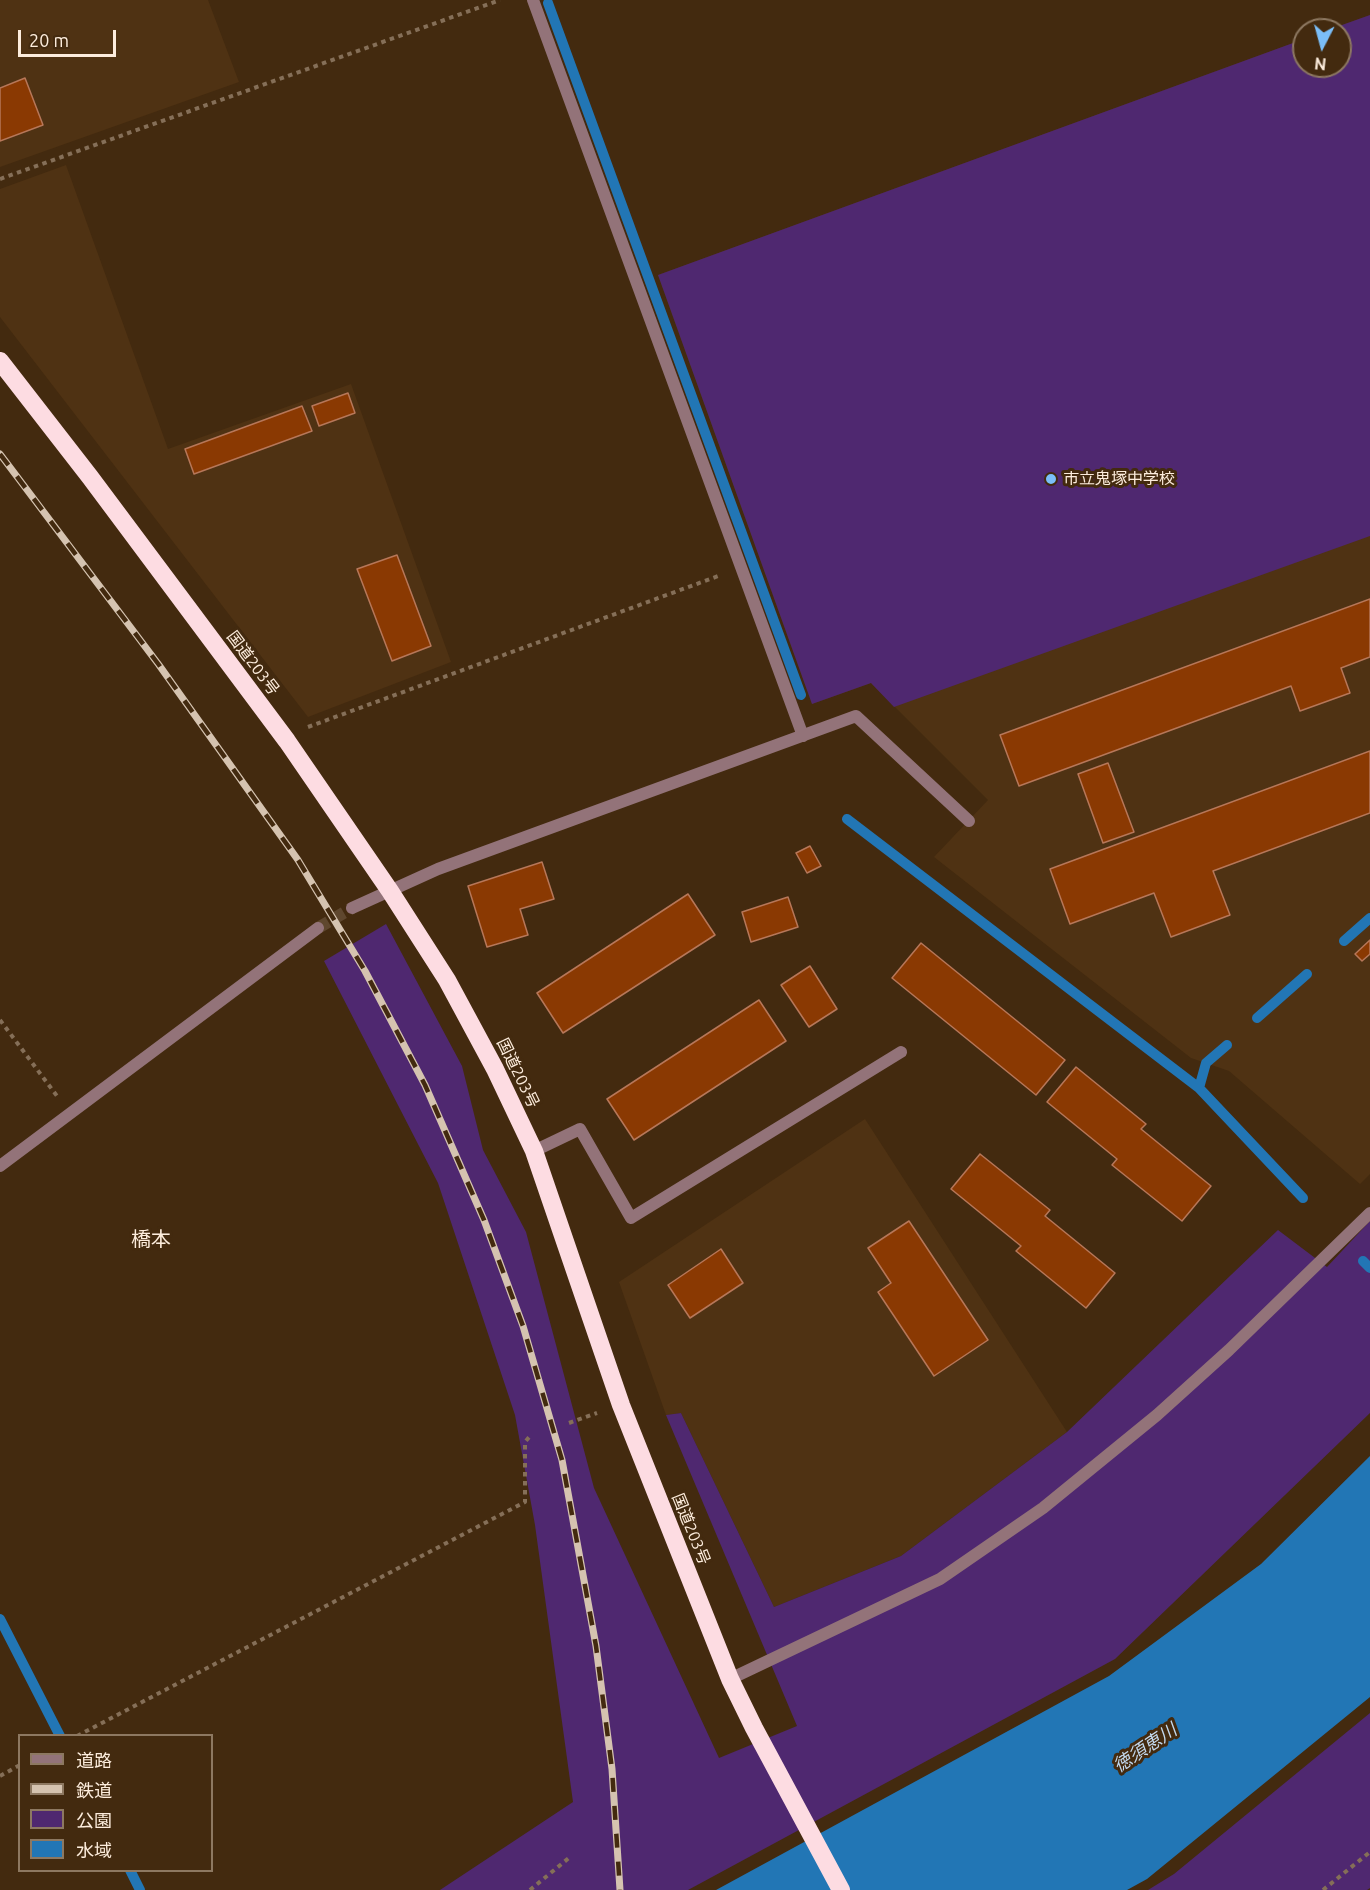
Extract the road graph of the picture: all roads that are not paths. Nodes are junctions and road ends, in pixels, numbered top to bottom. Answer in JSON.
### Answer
{"nodes":[{"id":1,"x":533,"y":0,"type":"edge"},
{"id":2,"x":0,"y":361,"type":"edge"},
{"id":3,"x":803,"y":736,"type":"junction"},
{"id":4,"x":969,"y":821,"type":"dead end"},
{"id":5,"x":390,"y":891,"type":"junction"},
{"id":6,"x":352,"y":908,"type":"tunnel mouth"},
{"id":7,"x":318,"y":928,"type":"tunnel mouth"},
{"id":8,"x":901,"y":1052,"type":"dead end"},
{"id":9,"x":534,"y":1151,"type":"junction"},
{"id":10,"x":0,"y":1166,"type":"edge"},
{"id":11,"x":1370,"y":1213,"type":"edge"},
{"id":12,"x":730,"y":1679,"type":"junction"},
{"id":13,"x":842,"y":1890,"type":"edge"}],
"edges":[{"from":1,"to":3,"type":"street"},
{"from":2,"to":5,"type":"highway","name":"国道203号"},
{"from":3,"to":4,"type":"street"},
{"from":3,"to":5,"type":"street"},
{"from":5,"to":6,"type":"street"},
{"from":5,"to":9,"type":"highway","name":"国道203号"},
{"from":7,"to":10,"type":"street"},
{"from":8,"to":9,"type":"street"},
{"from":9,"to":12,"type":"highway","name":"国道203号"},
{"from":11,"to":12,"type":"street"},
{"from":12,"to":13,"type":"highway","name":"国道203号"}]}
